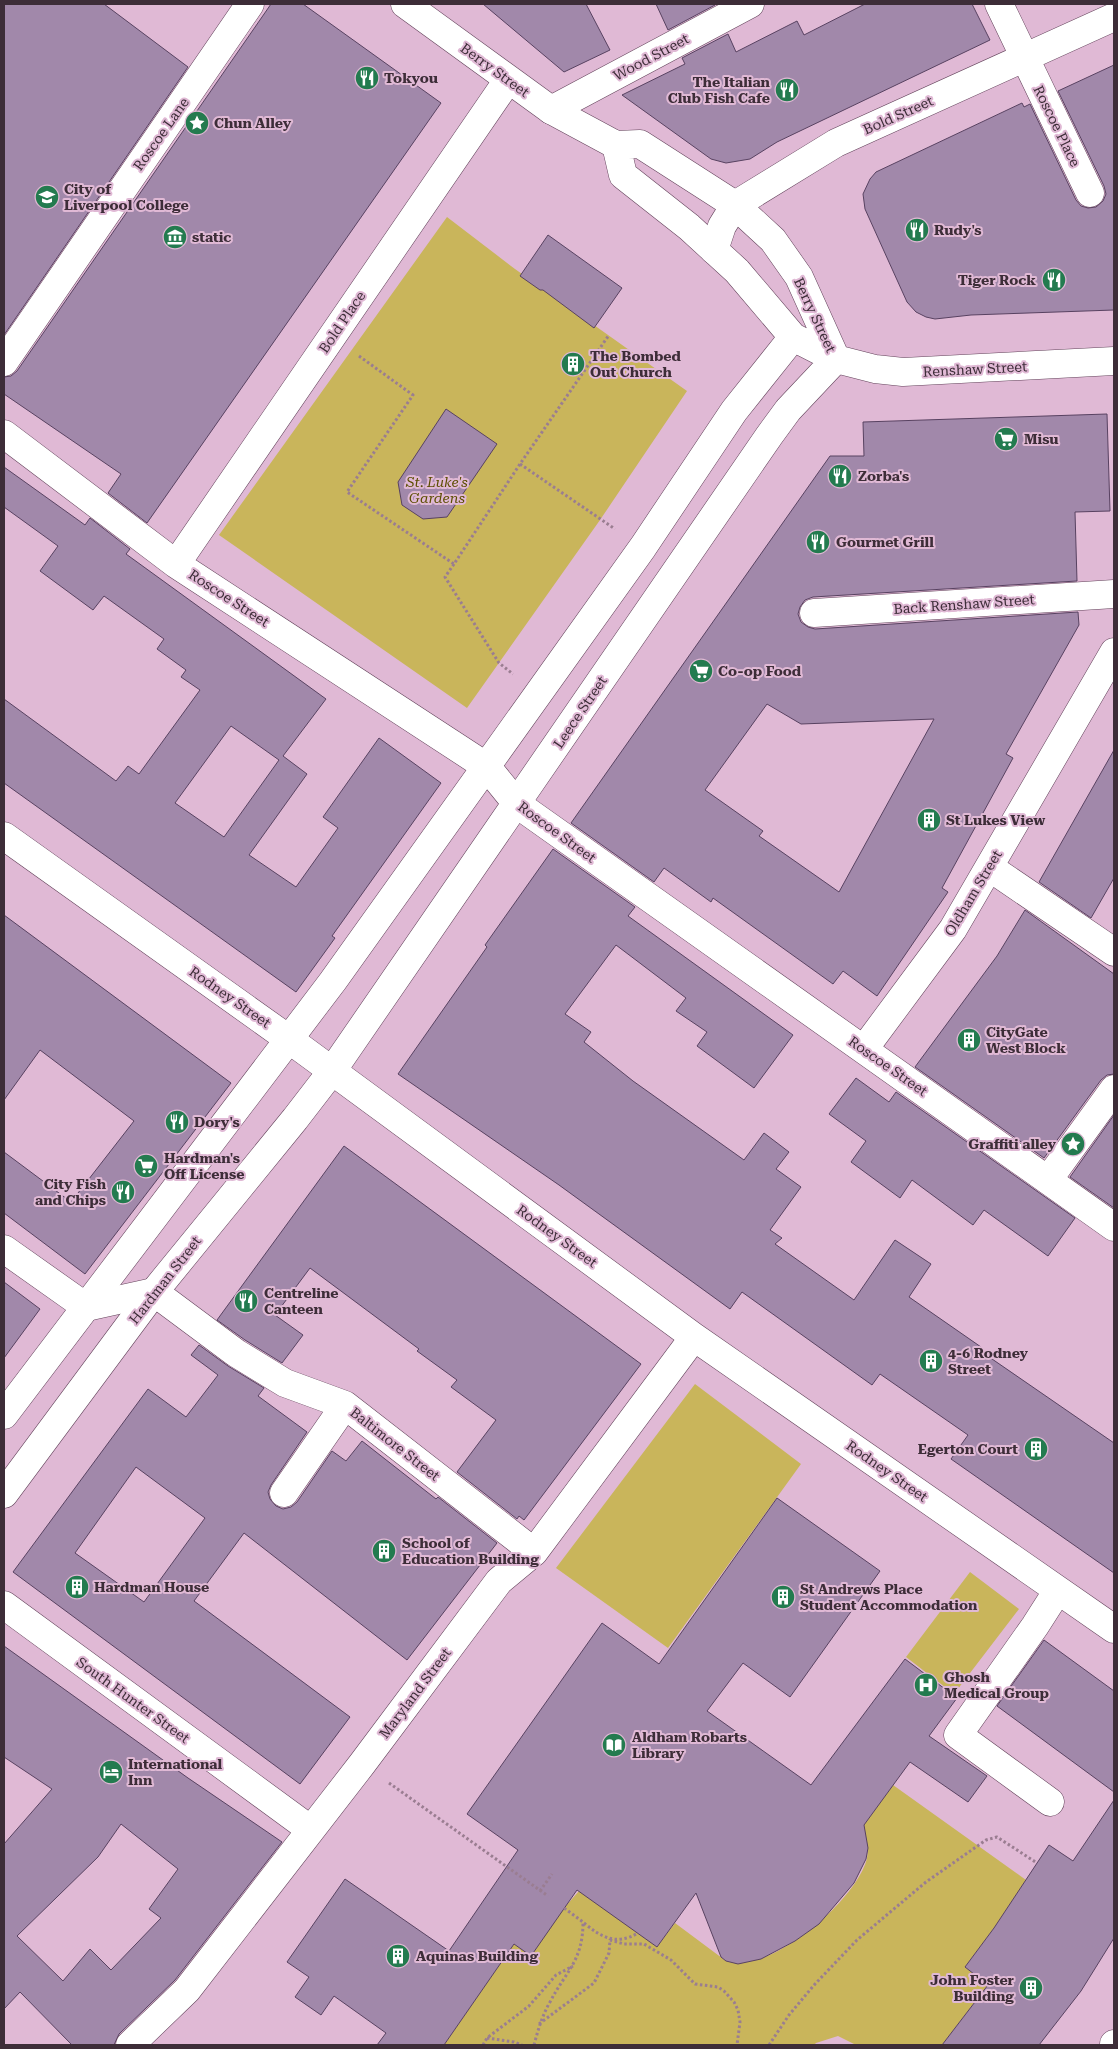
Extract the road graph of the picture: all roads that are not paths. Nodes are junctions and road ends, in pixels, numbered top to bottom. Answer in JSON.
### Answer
{"nodes":[{"id":1,"x":250,"y":4,"type":"edge"},
{"id":2,"x":405,"y":4,"type":"edge"},
{"id":3,"x":998,"y":4,"type":"edge"},
{"id":4,"x":735,"y":7,"type":"edge"},
{"id":5,"x":1114,"y":17,"type":"edge"},
{"id":6,"x":1024,"y":58,"type":"junction"},
{"id":7,"x":508,"y":80,"type":"junction"},
{"id":8,"x":551,"y":110,"type":"junction"},
{"id":9,"x":616,"y":145,"type":"junction"},
{"id":10,"x":1090,"y":193,"type":"dead end"},
{"id":11,"x":735,"y":205,"type":"junction"},
{"id":12,"x":714,"y":250,"type":"junction"},
{"id":13,"x":793,"y":337,"type":"junction"},
{"id":14,"x":836,"y":359,"type":"junction"},
{"id":15,"x":1114,"y":361,"type":"edge"},
{"id":16,"x":4,"y":362,"type":"edge"},
{"id":17,"x":4,"y":434,"type":"edge"},
{"id":18,"x":176,"y":564,"type":"junction"},
{"id":19,"x":1114,"y":594,"type":"edge"},
{"id":20,"x":814,"y":613,"type":"dead end"},
{"id":21,"x":1114,"y":652,"type":"edge"},
{"id":22,"x":487,"y":767,"type":"junction"},
{"id":23,"x":517,"y":804,"type":"junction"},
{"id":24,"x":4,"y":836,"type":"edge"},
{"id":25,"x":989,"y":868,"type":"junction"},
{"id":26,"x":1114,"y":952,"type":"edge"},
{"id":27,"x":290,"y":1040,"type":"junction"},
{"id":28,"x":864,"y":1049,"type":"junction"},
{"id":29,"x":332,"y":1071,"type":"junction"},
{"id":30,"x":1114,"y":1090,"type":"edge"},
{"id":31,"x":1048,"y":1180,"type":"junction"},
{"id":32,"x":1114,"y":1227,"type":"edge"},
{"id":33,"x":4,"y":1249,"type":"edge"},
{"id":34,"x":154,"y":1292,"type":"junction"},
{"id":35,"x":86,"y":1307,"type":"junction"},
{"id":36,"x":694,"y":1337,"type":"junction"},
{"id":37,"x":345,"y":1405,"type":"junction"},
{"id":38,"x":4,"y":1415,"type":"edge"},
{"id":39,"x":284,"y":1493,"type":"dead end"},
{"id":40,"x":4,"y":1494,"type":"edge"},
{"id":41,"x":534,"y":1552,"type":"junction"},
{"id":42,"x":1058,"y":1590,"type":"junction"},
{"id":43,"x":4,"y":1605,"type":"edge"},
{"id":44,"x":1114,"y":1629,"type":"edge"},
{"id":45,"x":1050,"y":1802,"type":"dead end"},
{"id":46,"x":311,"y":1830,"type":"junction"},
{"id":47,"x":130,"y":2045,"type":"edge"}],
"edges":[{"from":1,"to":16,"type":"street","name":"Roscoe Lane"},
{"from":2,"to":7,"type":"street","name":"Berry Street"},
{"from":3,"to":6,"type":"street","name":"Roscoe Place"},
{"from":4,"to":8,"type":"street","name":"Wood Street"},
{"from":5,"to":6,"type":"street","name":"Bold Street"},
{"from":6,"to":10,"type":"street","name":"Roscoe Place"},
{"from":6,"to":11,"type":"street","name":"Bold Street"},
{"from":7,"to":8,"type":"street","name":"Berry Street"},
{"from":7,"to":18,"type":"street","name":"Bold Place"},
{"from":8,"to":9,"type":"street","name":"Berry Street"},
{"from":9,"to":11,"type":"street","name":"Berry Street"},
{"from":9,"to":12,"type":"street","name":"Berry Street"},
{"from":11,"to":12,"type":"street","name":"Bold Street"},
{"from":11,"to":14,"type":"street","name":"Berry Street"},
{"from":12,"to":13,"type":"street","name":"Berry Street"},
{"from":13,"to":14,"type":"street","name":"Berry Street"},
{"from":13,"to":22,"type":"street"},
{"from":14,"to":15,"type":"street","name":"Renshaw Street"},
{"from":14,"to":23,"type":"street","name":"Leece Street"},
{"from":17,"to":18,"type":"street","name":"Roscoe Street"},
{"from":18,"to":22,"type":"street","name":"Roscoe Street"},
{"from":19,"to":20,"type":"street","name":"Back Renshaw Street"},
{"from":21,"to":25,"type":"street","name":"Oldham Street"},
{"from":22,"to":23,"type":"street","name":"Roscoe Street"},
{"from":22,"to":27,"type":"street"},
{"from":23,"to":28,"type":"street","name":"Roscoe Street"},
{"from":23,"to":29,"type":"street","name":"Leece Street"},
{"from":24,"to":27,"type":"street","name":"Rodney Street"},
{"from":25,"to":26,"type":"street"},
{"from":25,"to":28,"type":"street","name":"Oldham Street"},
{"from":27,"to":29,"type":"street","name":"Rodney Street"},
{"from":27,"to":35,"type":"street"},
{"from":28,"to":31,"type":"street","name":"Roscoe Street"},
{"from":29,"to":34,"type":"street","name":"Hardman Street"},
{"from":29,"to":36,"type":"street","name":"Rodney Street"},
{"from":30,"to":31,"type":"street"},
{"from":31,"to":32,"type":"street","name":"Roscoe Street"},
{"from":33,"to":35,"type":"street"},
{"from":34,"to":35,"type":"street"},
{"from":34,"to":37,"type":"street","name":"Baltimore Street"},
{"from":34,"to":40,"type":"street","name":"Hardman Street"},
{"from":35,"to":38,"type":"street"},
{"from":36,"to":41,"type":"street","name":"Maryland Street"},
{"from":36,"to":42,"type":"street","name":"Rodney Street"},
{"from":37,"to":39,"type":"street"},
{"from":37,"to":41,"type":"street","name":"Baltimore Street"},
{"from":41,"to":46,"type":"street","name":"Maryland Street"},
{"from":42,"to":44,"type":"street","name":"Rodney Street"},
{"from":42,"to":45,"type":"street"},
{"from":43,"to":46,"type":"street","name":"South Hunter Street"},
{"from":46,"to":47,"type":"street","name":"Maryland Street"}]}
